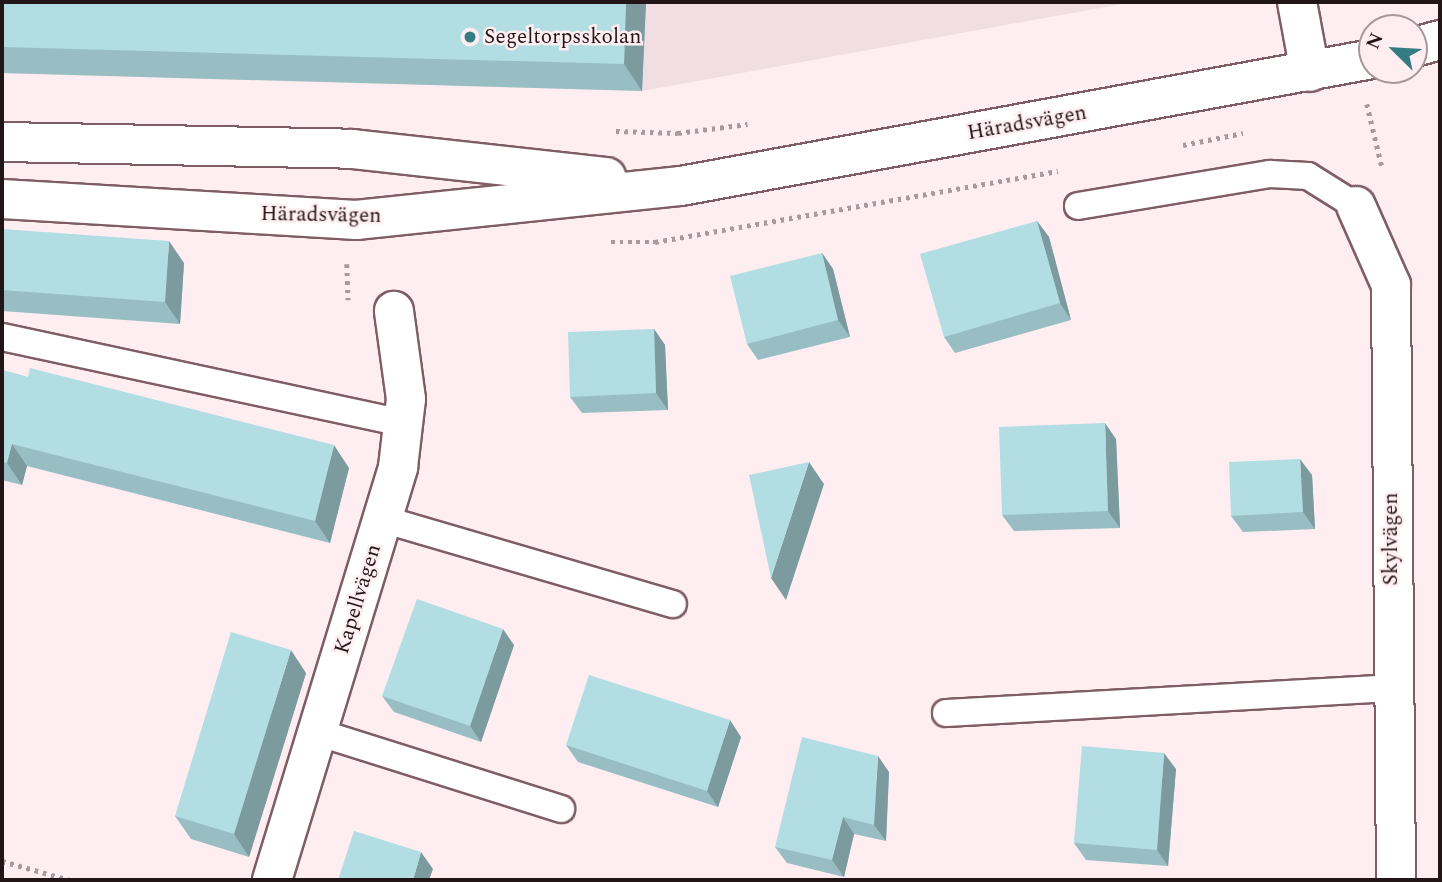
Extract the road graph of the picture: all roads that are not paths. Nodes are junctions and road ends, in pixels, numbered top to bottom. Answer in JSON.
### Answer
{"nodes":[{"id":1,"x":1297,"y":2,"type":"edge"},
{"id":2,"x":1358,"y":62,"type":"edge"},
{"id":3,"x":1310,"y":72,"type":"junction"},
{"id":4,"x":2,"y":142,"type":"edge"},
{"id":5,"x":681,"y":186,"type":"junction"},
{"id":6,"x":2,"y":199,"type":"edge"},
{"id":7,"x":1078,"y":206,"type":"dead end"},
{"id":8,"x":1356,"y":206,"type":"joint"},
{"id":9,"x":394,"y":311,"type":"dead end"},
{"id":10,"x":2,"y":337,"type":"edge"},
{"id":11,"x":403,"y":423,"type":"junction"},
{"id":12,"x":382,"y":519,"type":"junction"},
{"id":13,"x":673,"y":604,"type":"dead end"},
{"id":14,"x":1391,"y":688,"type":"junction"},
{"id":15,"x":946,"y":713,"type":"dead end"},
{"id":16,"x":317,"y":732,"type":"junction"},
{"id":17,"x":561,"y":808,"type":"dead end"},
{"id":18,"x":272,"y":880,"type":"edge"},
{"id":19,"x":1395,"y":880,"type":"edge"}],
"edges":[{"from":1,"to":3,"type":"street"},
{"from":2,"to":3,"type":"street","name":"Häradsvägen"},
{"from":3,"to":5,"type":"street","name":"Häradsvägen"},
{"from":4,"to":5,"type":"street","name":"Häradsvägen"},
{"from":5,"to":6,"type":"street","name":"Häradsvägen"},
{"from":7,"to":8,"type":"lane"},
{"from":8,"to":14,"type":"street","name":"Skylvägen"},
{"from":9,"to":11,"type":"street","name":"Kapellvägen"},
{"from":10,"to":11,"type":"lane"},
{"from":11,"to":12,"type":"street","name":"Kapellvägen"},
{"from":12,"to":13,"type":"lane"},
{"from":12,"to":16,"type":"street","name":"Kapellvägen"},
{"from":14,"to":15,"type":"lane"},
{"from":14,"to":19,"type":"street","name":"Skylvägen"},
{"from":16,"to":17,"type":"lane"},
{"from":16,"to":18,"type":"street","name":"Kapellvägen"}]}
